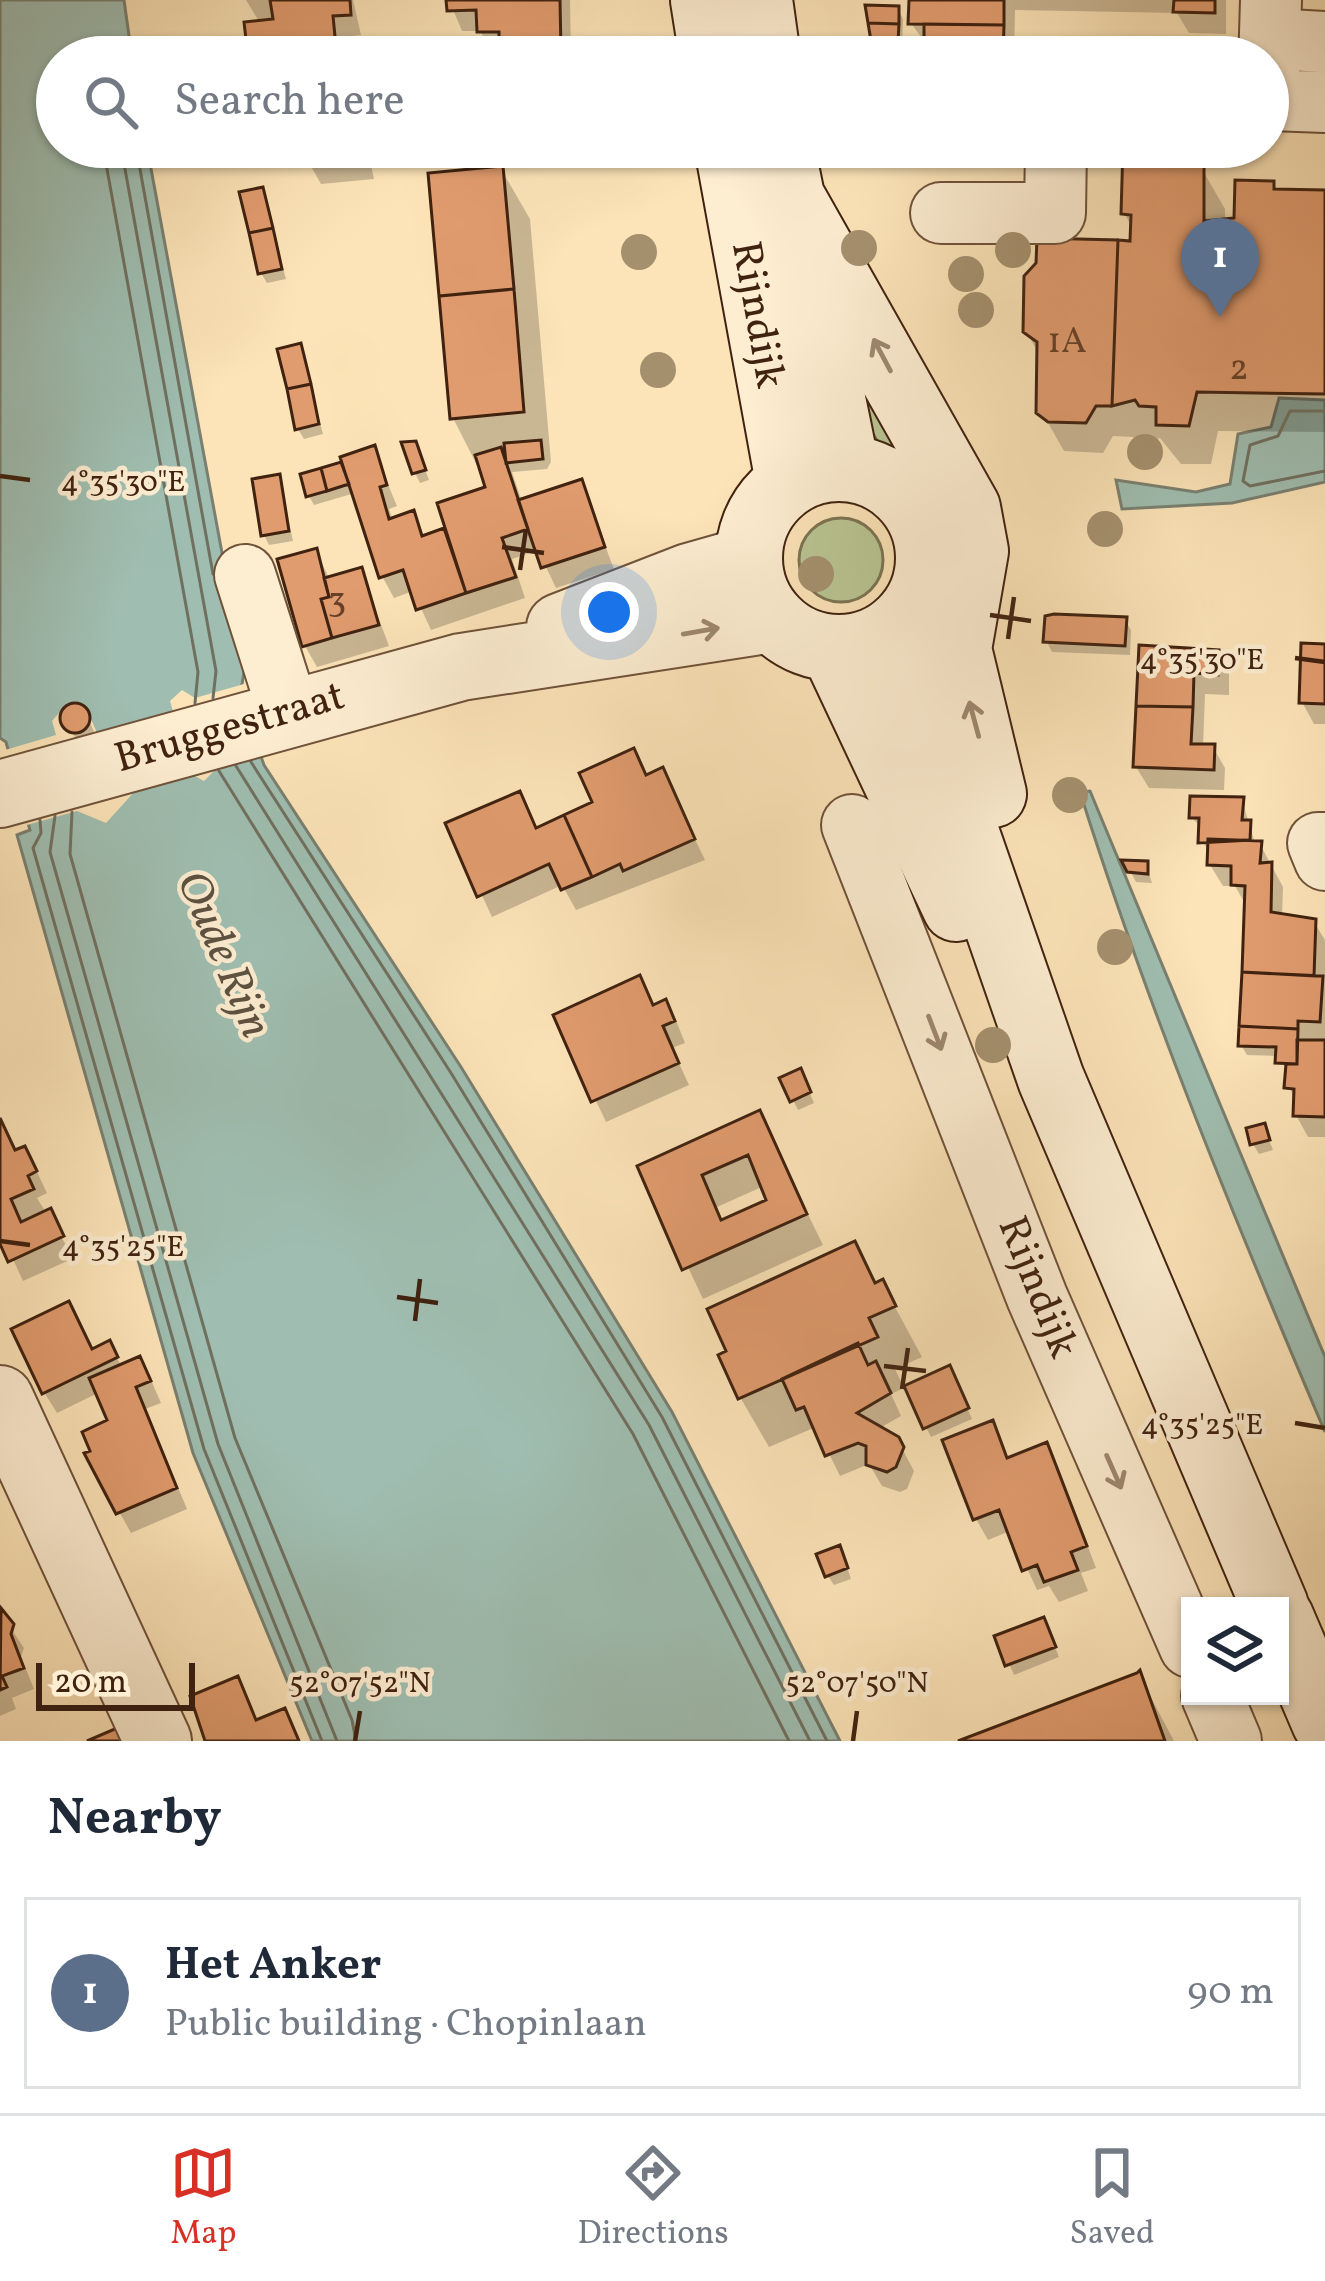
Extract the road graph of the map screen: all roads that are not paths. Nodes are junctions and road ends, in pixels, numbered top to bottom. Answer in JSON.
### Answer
{"nodes":[{"id":1,"x":704,"y":0,"type":"edge"},
{"id":2,"x":758,"y":0,"type":"edge"},
{"id":3,"x":710,"y":36,"type":"edge"},
{"id":4,"x":764,"y":36,"type":"edge"},
{"id":5,"x":1289,"y":101,"type":"edge"},
{"id":6,"x":1325,"y":102,"type":"edge"},
{"id":7,"x":734,"y":168,"type":"edge"},
{"id":8,"x":1056,"y":168,"type":"edge"},
{"id":9,"x":786,"y":171,"type":"edge"},
{"id":10,"x":941,"y":213,"type":"dead end"},
{"id":11,"x":817,"y":475,"type":"junction"},
{"id":12,"x":244,"y":575,"type":"dead end"},
{"id":13,"x":760,"y":590,"type":"junction"},
{"id":14,"x":860,"y":642,"type":"junction"},
{"id":15,"x":272,"y":716,"type":"junction"},
{"id":16,"x":8,"y":792,"type":"edge"},
{"id":17,"x":852,"y":825,"type":"dead end"},
{"id":18,"x":925,"y":850,"type":"junction"},
{"id":19,"x":893,"y":924,"type":"junction"},
{"id":20,"x":1051,"y":1079,"type":"junction"},
{"id":21,"x":0,"y":1399,"type":"edge"},
{"id":22,"x":1271,"y":1597,"type":"edge"},
{"id":23,"x":1181,"y":1626,"type":"edge"},
{"id":24,"x":1289,"y":1638,"type":"edge"},
{"id":25,"x":1215,"y":1705,"type":"edge"},
{"id":26,"x":1325,"y":1722,"type":"edge"},
{"id":27,"x":158,"y":1741,"type":"edge"},
{"id":28,"x":1231,"y":1741,"type":"edge"}],
"edges":[{"from":1,"to":3,"type":"main road"},
{"from":2,"to":4,"type":"main road"},
{"from":5,"to":6,"type":"street"},
{"from":7,"to":11,"type":"main road","name":"Rijndijk"},
{"from":8,"to":10,"type":"street"},
{"from":9,"to":11,"type":"main road","name":"Rijndijk"},
{"from":20,"to":9,"type":"main road","one_way":true},
{"from":11,"to":13,"type":"main road"},
{"from":11,"to":14,"type":"main road"},
{"from":12,"to":15,"type":"street"},
{"from":13,"to":14,"type":"main road"},
{"from":13,"to":15,"type":"main road","name":"Bruggestraat"},
{"from":14,"to":18,"type":"main road"},
{"from":14,"to":20,"type":"main road"},
{"from":15,"to":16,"type":"main road","name":"Bruggestraat"},
{"from":17,"to":19,"type":"street","name":"Rijndijk"},
{"from":18,"to":19,"type":"street"},
{"from":18,"to":20,"type":"main road"},
{"from":19,"to":23,"type":"street","name":"Rijndijk","one_way":true},
{"from":20,"to":22,"type":"main road"},
{"from":21,"to":27,"type":"main road"},
{"from":24,"to":26,"type":"main road"},
{"from":25,"to":28,"type":"street"}]}
